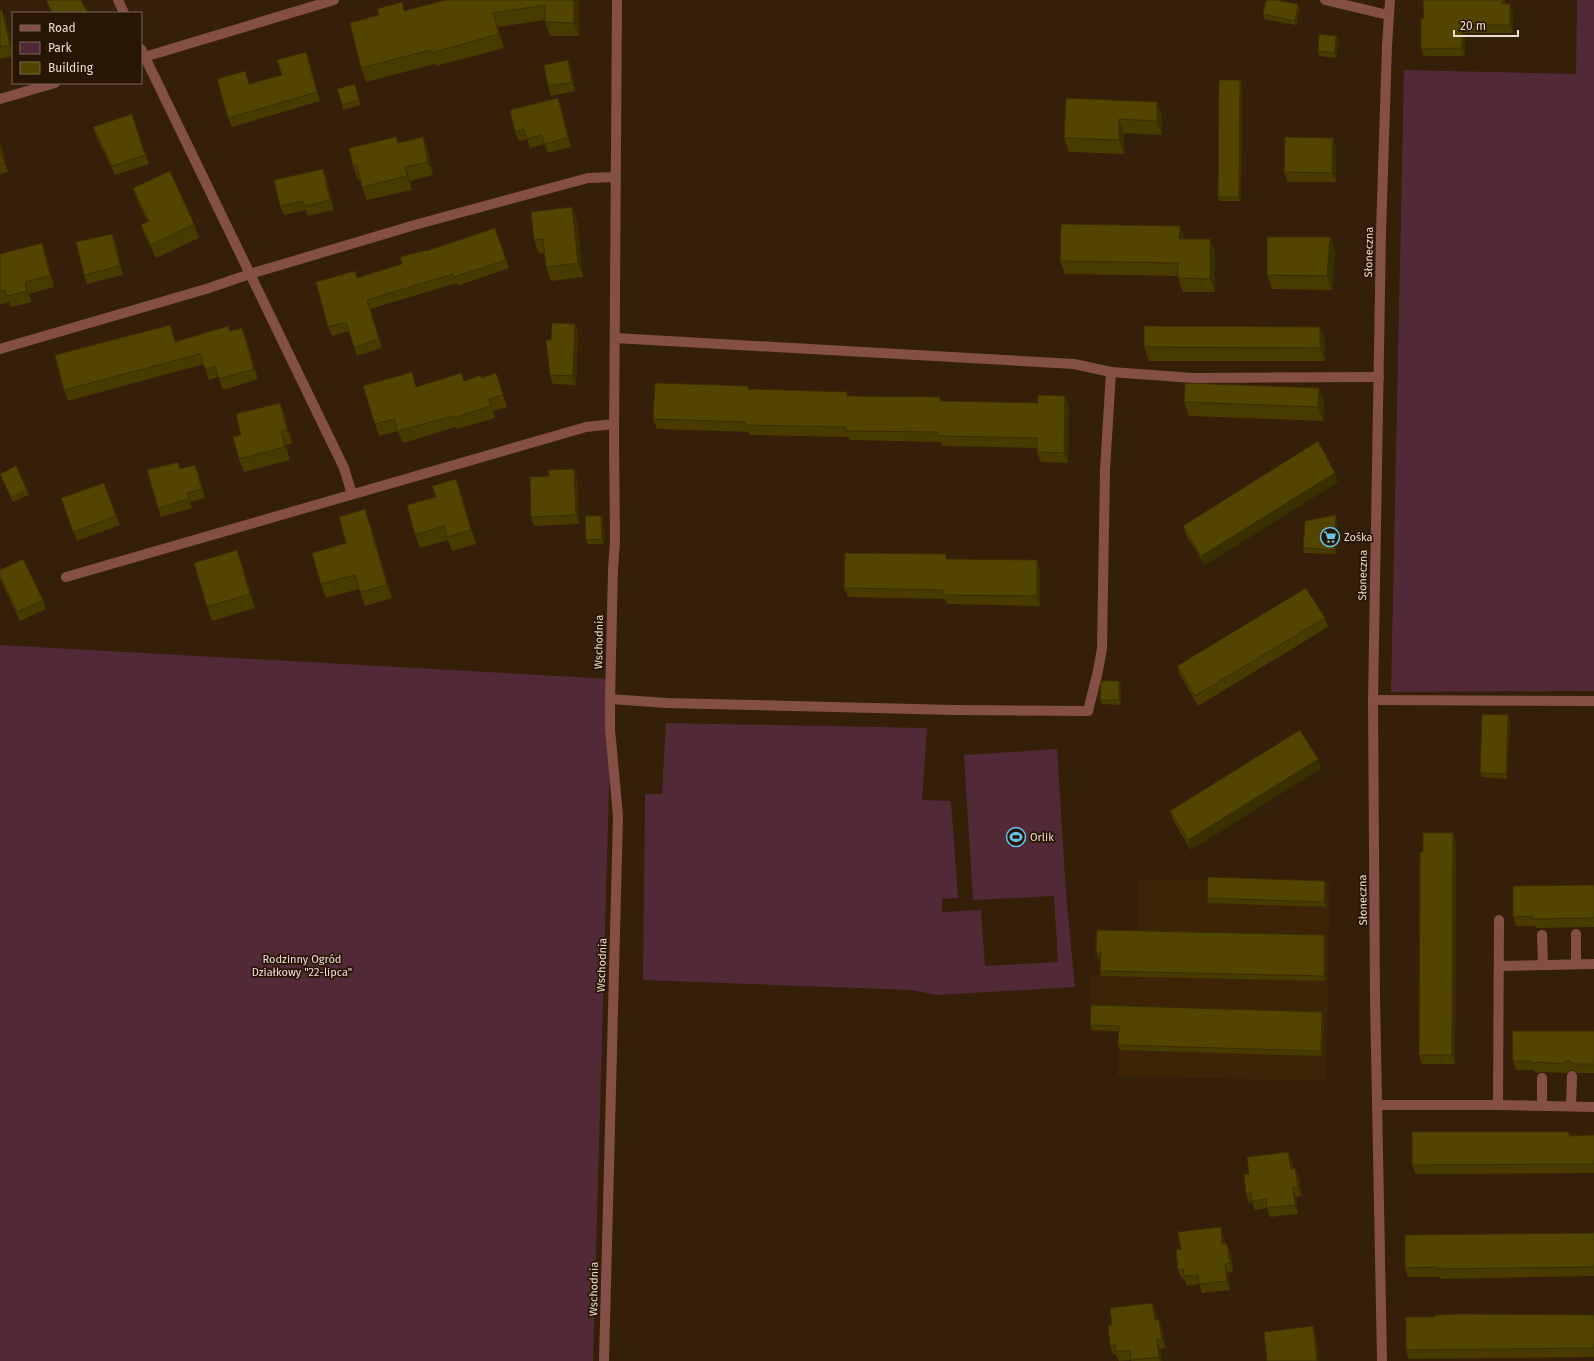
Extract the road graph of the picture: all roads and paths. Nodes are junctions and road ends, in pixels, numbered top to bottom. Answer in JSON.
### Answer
{"nodes":[{"id":1,"x":118,"y":0,"type":"edge"},
{"id":2,"x":334,"y":0,"type":"edge"},
{"id":3,"x":617,"y":0,"type":"edge"},
{"id":4,"x":1325,"y":0,"type":"edge"},
{"id":5,"x":1390,"y":0,"type":"edge"},
{"id":6,"x":124,"y":12,"type":"edge"},
{"id":7,"x":1388,"y":15,"type":"junction"},
{"id":8,"x":142,"y":54,"type":"edge"},
{"id":9,"x":52,"y":84,"type":"edge"},
{"id":10,"x":0,"y":99,"type":"edge"},
{"id":11,"x":616,"y":177,"type":"junction"},
{"id":12,"x":250,"y":274,"type":"junction"},
{"id":13,"x":615,"y":338,"type":"junction"},
{"id":14,"x":0,"y":349,"type":"edge"},
{"id":15,"x":1111,"y":372,"type":"junction"},
{"id":16,"x":1379,"y":377,"type":"junction"},
{"id":17,"x":614,"y":424,"type":"junction"},
{"id":18,"x":352,"y":494,"type":"junction"},
{"id":19,"x":66,"y":577,"type":"dead end"},
{"id":20,"x":610,"y":699,"type":"junction"},
{"id":21,"x":1372,"y":700,"type":"junction"},
{"id":22,"x":1594,"y":701,"type":"edge"},
{"id":23,"x":1499,"y":920,"type":"dead end"},
{"id":24,"x":1542,"y":934,"type":"dead end"},
{"id":25,"x":1576,"y":934,"type":"dead end"},
{"id":26,"x":1576,"y":964,"type":"junction"},
{"id":27,"x":1594,"y":964,"type":"edge"},
{"id":28,"x":1543,"y":965,"type":"junction"},
{"id":29,"x":1499,"y":966,"type":"junction"},
{"id":30,"x":1572,"y":1076,"type":"dead end"},
{"id":31,"x":1542,"y":1078,"type":"dead end"},
{"id":32,"x":1378,"y":1105,"type":"junction"},
{"id":33,"x":1498,"y":1105,"type":"junction"},
{"id":34,"x":1542,"y":1106,"type":"junction"},
{"id":35,"x":1571,"y":1106,"type":"junction"},
{"id":36,"x":1594,"y":1107,"type":"edge"},
{"id":37,"x":604,"y":1361,"type":"edge"},
{"id":38,"x":1382,"y":1361,"type":"edge"}],
"edges":[{"from":1,"to":6,"type":"street"},
{"from":2,"to":8,"type":"street"},
{"from":3,"to":11,"type":"street","name":"Wschodnia"},
{"from":4,"to":7,"type":"street"},
{"from":5,"to":7,"type":"street","name":"Słoneczna"},
{"from":7,"to":16,"type":"street","name":"Słoneczna"},
{"from":8,"to":12,"type":"street"},
{"from":9,"to":10,"type":"street"},
{"from":11,"to":12,"type":"street"},
{"from":11,"to":13,"type":"street","name":"Wschodnia"},
{"from":12,"to":14,"type":"street"},
{"from":12,"to":18,"type":"street"},
{"from":13,"to":15,"type":"street"},
{"from":13,"to":17,"type":"street","name":"Wschodnia"},
{"from":15,"to":16,"type":"street"},
{"from":15,"to":20,"type":"street"},
{"from":16,"to":21,"type":"street","name":"Słoneczna"},
{"from":17,"to":18,"type":"street"},
{"from":17,"to":20,"type":"street","name":"Wschodnia"},
{"from":18,"to":19,"type":"street"},
{"from":20,"to":37,"type":"street","name":"Wschodnia"},
{"from":21,"to":22,"type":"street"},
{"from":21,"to":32,"type":"street","name":"Słoneczna"},
{"from":23,"to":29,"type":"street"},
{"from":24,"to":28,"type":"street"},
{"from":25,"to":26,"type":"street"},
{"from":26,"to":27,"type":"street"},
{"from":26,"to":28,"type":"street"},
{"from":28,"to":29,"type":"street"},
{"from":29,"to":33,"type":"street"},
{"from":30,"to":35,"type":"street"},
{"from":31,"to":34,"type":"street"},
{"from":32,"to":33,"type":"street"},
{"from":32,"to":38,"type":"street","name":"Słoneczna"},
{"from":33,"to":34,"type":"street"},
{"from":34,"to":35,"type":"street"},
{"from":35,"to":36,"type":"street"}]}
